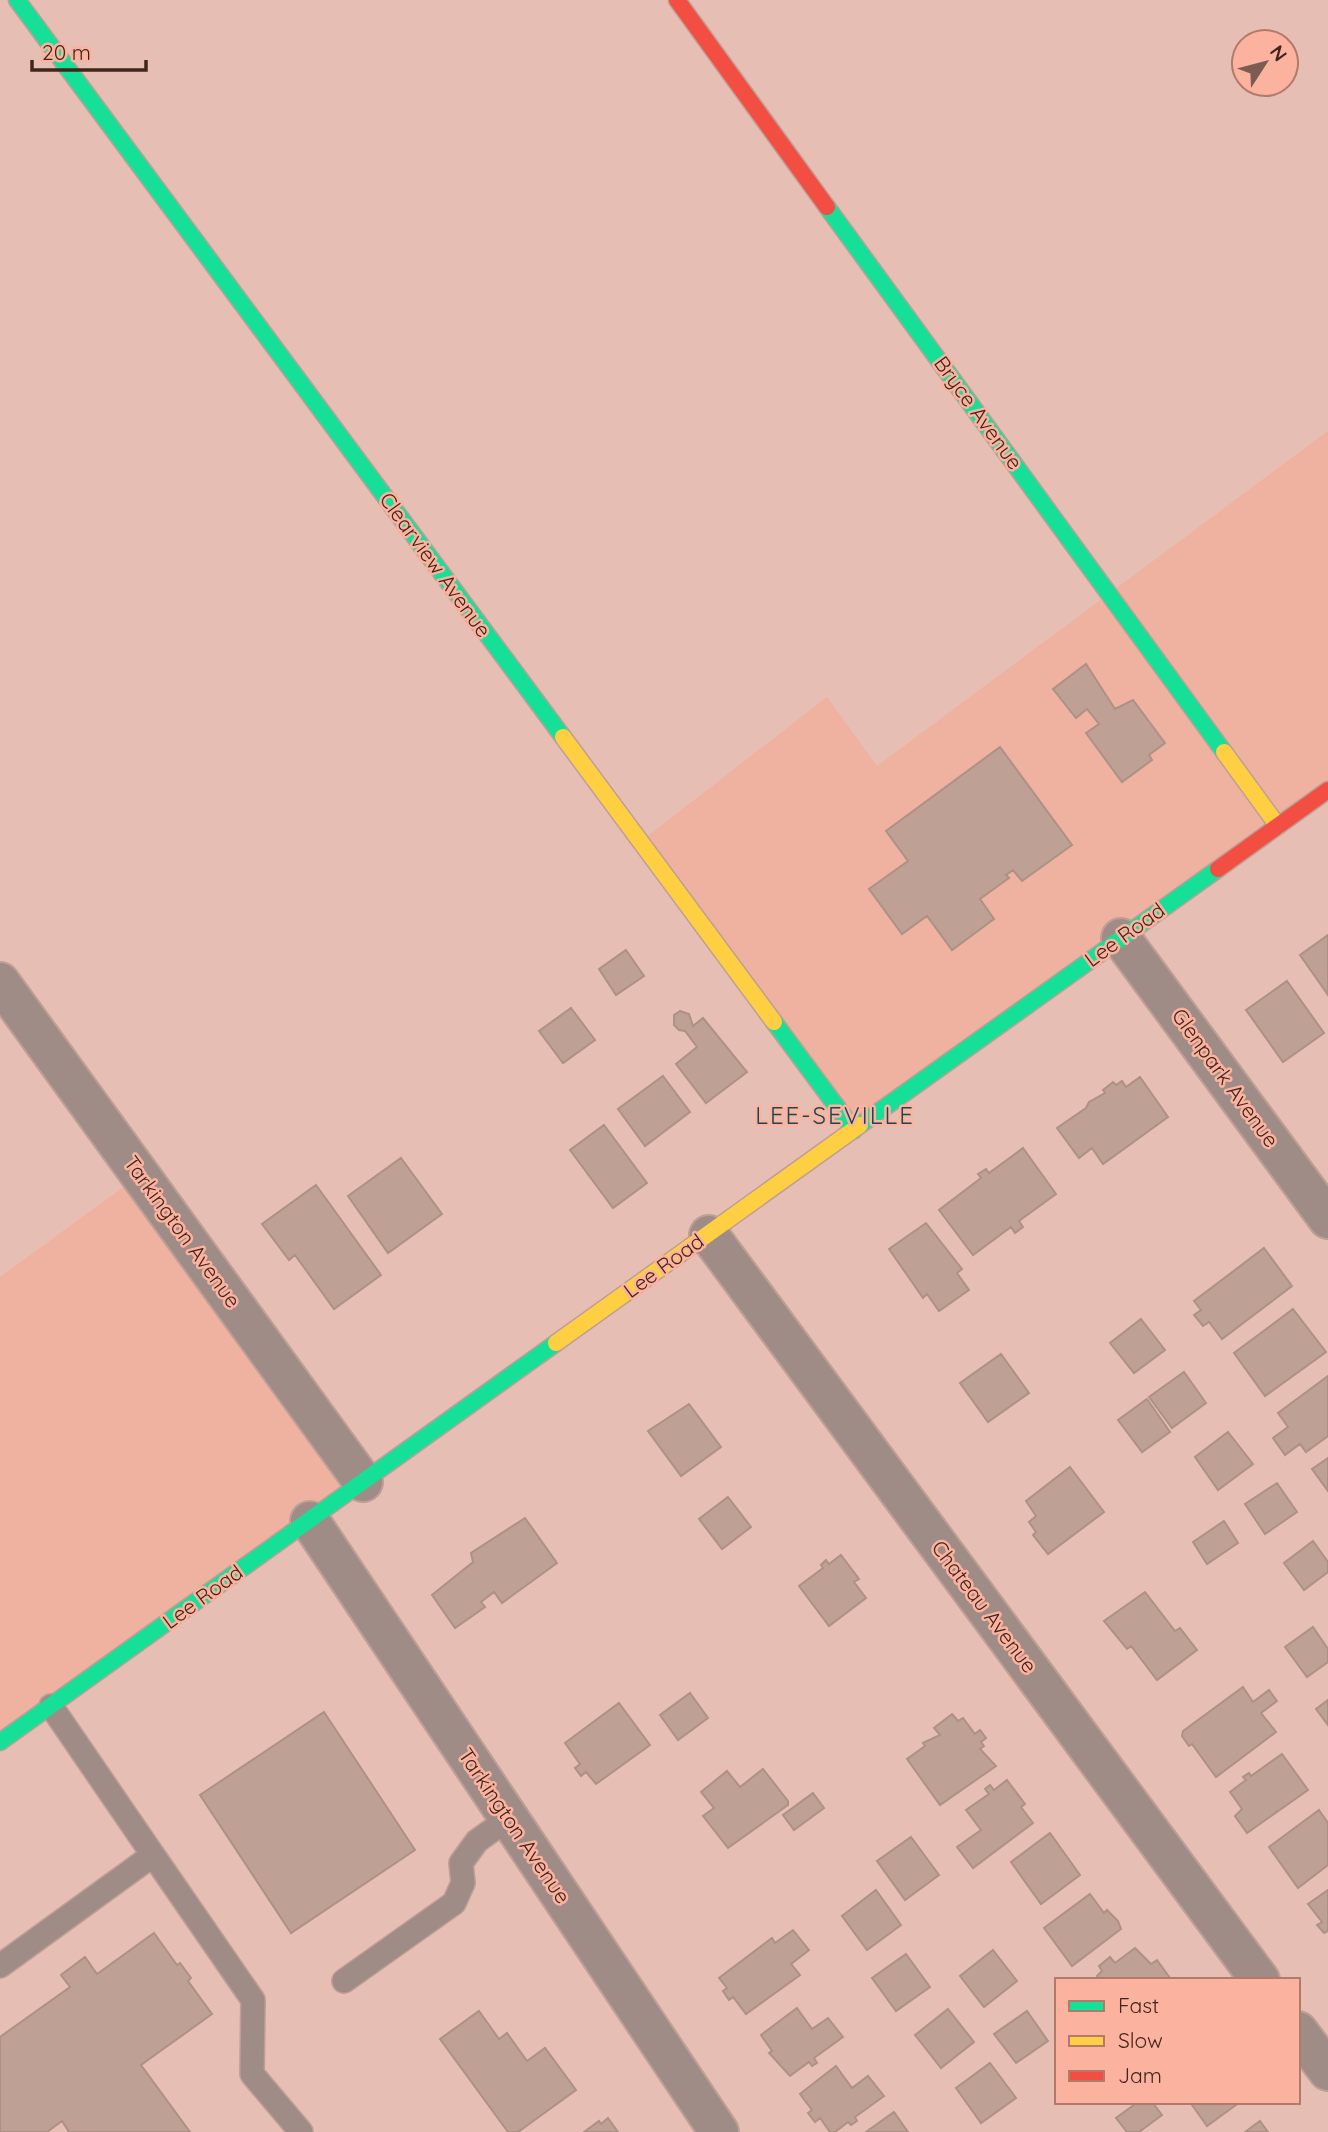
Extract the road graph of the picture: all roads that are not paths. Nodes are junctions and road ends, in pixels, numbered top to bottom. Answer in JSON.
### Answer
{"nodes":[{"id":1,"x":17,"y":0,"type":"edge"},
{"id":2,"x":677,"y":0,"type":"edge"},
{"id":3,"x":1328,"y":790,"type":"edge"},
{"id":4,"x":1278,"y":826,"type":"junction"},
{"id":5,"x":1121,"y":938,"type":"junction"},
{"id":6,"x":0,"y":982,"type":"edge"},
{"id":7,"x":854,"y":1130,"type":"junction"},
{"id":8,"x":1328,"y":1219,"type":"edge"},
{"id":9,"x":709,"y":1235,"type":"junction"},
{"id":10,"x":363,"y":1482,"type":"junction"},
{"id":11,"x":310,"y":1521,"type":"junction"},
{"id":12,"x":51,"y":1706,"type":"junction"},
{"id":13,"x":0,"y":1742,"type":"edge"},
{"id":14,"x":509,"y":1818,"type":"junction"},
{"id":15,"x":153,"y":1855,"type":"junction"},
{"id":16,"x":0,"y":1966,"type":"edge"},
{"id":17,"x":1259,"y":1978,"type":"edge"},
{"id":18,"x":344,"y":1981,"type":"dead end"},
{"id":19,"x":1300,"y":2034,"type":"edge"},
{"id":20,"x":1328,"y":2071,"type":"edge"},
{"id":21,"x":301,"y":2132,"type":"edge"},
{"id":22,"x":719,"y":2132,"type":"edge"}],
"edges":[{"from":1,"to":7,"type":"street","name":"Clearview Avenue"},
{"from":2,"to":4,"type":"street","name":"Bryce Avenue"},
{"from":3,"to":4,"type":"street","name":"Lee Road"},
{"from":4,"to":5,"type":"street","name":"Lee Road"},
{"from":5,"to":7,"type":"street","name":"Lee Road"},
{"from":5,"to":8,"type":"street","name":"Glenpark Avenue"},
{"from":6,"to":10,"type":"street","name":"Tarkington Avenue"},
{"from":7,"to":9,"type":"street","name":"Lee Road"},
{"from":9,"to":10,"type":"street","name":"Lee Road"},
{"from":9,"to":17,"type":"street","name":"Chateau Avenue"},
{"from":10,"to":11,"type":"street","name":"Lee Road"},
{"from":11,"to":12,"type":"street","name":"Lee Road"},
{"from":11,"to":14,"type":"street","name":"Tarkington Avenue"},
{"from":12,"to":13,"type":"street","name":"Lee Road"},
{"from":12,"to":15,"type":"lane"},
{"from":14,"to":18,"type":"lane"},
{"from":14,"to":22,"type":"street","name":"Tarkington Avenue"},
{"from":15,"to":16,"type":"lane"},
{"from":15,"to":21,"type":"lane"},
{"from":19,"to":20,"type":"street"}]}
